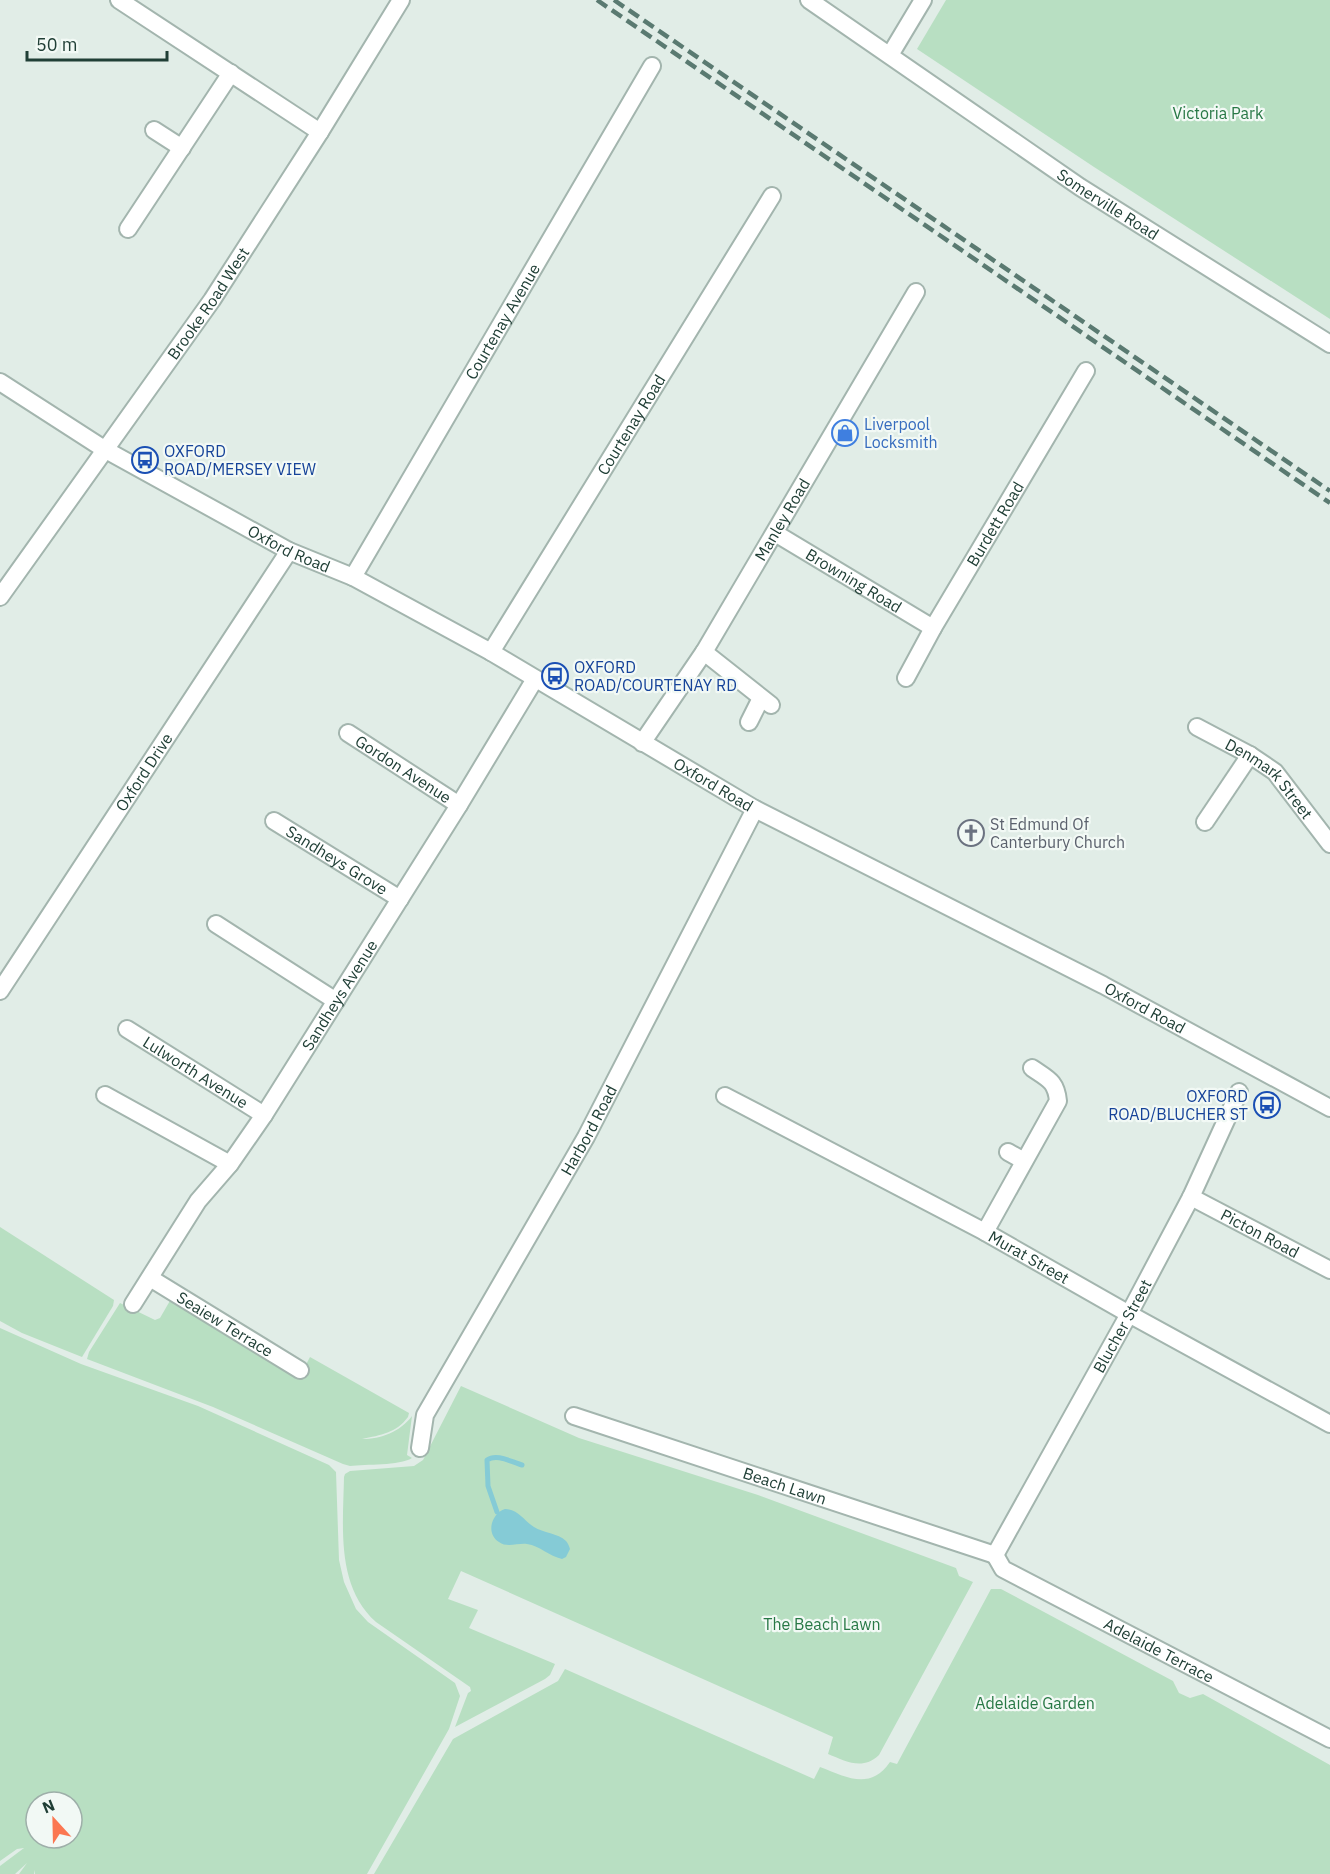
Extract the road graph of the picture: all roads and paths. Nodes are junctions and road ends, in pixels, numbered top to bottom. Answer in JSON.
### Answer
{"nodes":[{"id":1,"x":119,"y":0,"type":"edge"},
{"id":2,"x":401,"y":0,"type":"edge"},
{"id":3,"x":809,"y":0,"type":"edge"},
{"id":4,"x":923,"y":0,"type":"edge"},
{"id":5,"x":890,"y":56,"type":"junction"},
{"id":6,"x":652,"y":66,"type":"dead end"},
{"id":7,"x":231,"y":73,"type":"junction"},
{"id":8,"x":154,"y":130,"type":"dead end"},
{"id":9,"x":320,"y":132,"type":"junction"},
{"id":10,"x":182,"y":148,"type":"junction"},
{"id":11,"x":772,"y":196,"type":"dead end"},
{"id":12,"x":128,"y":229,"type":"dead end"},
{"id":13,"x":916,"y":292,"type":"dead end"},
{"id":14,"x":1330,"y":344,"type":"edge"},
{"id":15,"x":1086,"y":371,"type":"dead end"},
{"id":16,"x":0,"y":382,"type":"edge"},
{"id":17,"x":104,"y":449,"type":"junction"},
{"id":18,"x":775,"y":533,"type":"junction"},
{"id":19,"x":289,"y":551,"type":"junction"},
{"id":20,"x":353,"y":577,"type":"junction"},
{"id":21,"x":0,"y":597,"type":"edge"},
{"id":22,"x":933,"y":628,"type":"junction"},
{"id":23,"x":491,"y":652,"type":"junction"},
{"id":24,"x":704,"y":652,"type":"junction"},
{"id":25,"x":906,"y":678,"type":"dead end"},
{"id":26,"x":535,"y":679,"type":"junction"},
{"id":27,"x":749,"y":722,"type":"dead end"},
{"id":28,"x":1197,"y":727,"type":"dead end"},
{"id":29,"x":348,"y":733,"type":"dead end"},
{"id":30,"x":642,"y":743,"type":"junction"},
{"id":31,"x":1250,"y":755,"type":"junction"},
{"id":32,"x":459,"y":805,"type":"junction"},
{"id":33,"x":755,"y":809,"type":"junction"},
{"id":34,"x":274,"y":821,"type":"dead end"},
{"id":35,"x":1205,"y":822,"type":"dead end"},
{"id":36,"x":1330,"y":844,"type":"edge"},
{"id":37,"x":400,"y":899,"type":"junction"},
{"id":38,"x":216,"y":924,"type":"dead end"},
{"id":39,"x":0,"y":991,"type":"edge"},
{"id":40,"x":336,"y":1001,"type":"junction"},
{"id":41,"x":127,"y":1029,"type":"dead end"},
{"id":42,"x":1032,"y":1068,"type":"dead end"},
{"id":43,"x":1239,"y":1092,"type":"dead end"},
{"id":44,"x":105,"y":1095,"type":"dead end"},
{"id":45,"x":725,"y":1096,"type":"dead end"},
{"id":46,"x":1330,"y":1108,"type":"edge"},
{"id":47,"x":264,"y":1115,"type":"junction"},
{"id":48,"x":1008,"y":1152,"type":"dead end"},
{"id":49,"x":1024,"y":1161,"type":"junction"},
{"id":50,"x":230,"y":1164,"type":"junction"},
{"id":51,"x":1191,"y":1197,"type":"junction"},
{"id":52,"x":985,"y":1232,"type":"junction"},
{"id":53,"x":1330,"y":1270,"type":"edge"},
{"id":54,"x":150,"y":1278,"type":"junction"},
{"id":55,"x":134,"y":1304,"type":"dead end"},
{"id":56,"x":1129,"y":1314,"type":"junction"},
{"id":57,"x":300,"y":1370,"type":"dead end"},
{"id":58,"x":574,"y":1416,"type":"dead end"},
{"id":59,"x":1330,"y":1424,"type":"edge"},
{"id":60,"x":420,"y":1448,"type":"dead end"},
{"id":61,"x":995,"y":1555,"type":"junction"},
{"id":62,"x":1330,"y":1738,"type":"edge"}],
"edges":[{"from":1,"to":7,"type":"street"},
{"from":2,"to":9,"type":"street","name":"Brooke Road West"},
{"from":3,"to":5,"type":"street","name":"Somerville Road"},
{"from":4,"to":5,"type":"street"},
{"from":5,"to":14,"type":"street","name":"Somerville Road"},
{"from":6,"to":20,"type":"street","name":"Courtenay Avenue"},
{"from":7,"to":9,"type":"street"},
{"from":7,"to":10,"type":"street"},
{"from":8,"to":10,"type":"street"},
{"from":9,"to":17,"type":"street","name":"Brooke Road West"},
{"from":10,"to":12,"type":"street"},
{"from":11,"to":23,"type":"street","name":"Courtenay Road"},
{"from":13,"to":18,"type":"street","name":"Manley Road"},
{"from":15,"to":22,"type":"street","name":"Burdett Road"},
{"from":16,"to":17,"type":"street","name":"Oxford Road"},
{"from":17,"to":19,"type":"street","name":"Oxford Road"},
{"from":17,"to":21,"type":"street","name":"Brooke Road West"},
{"from":18,"to":22,"type":"street","name":"Browning Road"},
{"from":18,"to":24,"type":"street","name":"Manley Road"},
{"from":19,"to":20,"type":"street","name":"Oxford Road"},
{"from":19,"to":39,"type":"street","name":"Oxford Drive"},
{"from":20,"to":23,"type":"street","name":"Oxford Road"},
{"from":22,"to":25,"type":"street","name":"Burdett Road"},
{"from":23,"to":26,"type":"street","name":"Oxford Road"},
{"from":24,"to":27,"type":"street"},
{"from":24,"to":30,"type":"street","name":"Manley Road"},
{"from":26,"to":30,"type":"street","name":"Oxford Road"},
{"from":26,"to":32,"type":"street","name":"Sandheys Avenue"},
{"from":28,"to":31,"type":"street","name":"Denmark Street"},
{"from":29,"to":32,"type":"street","name":"Gordon Avenue"},
{"from":30,"to":33,"type":"street","name":"Oxford Road"},
{"from":31,"to":35,"type":"street"},
{"from":31,"to":36,"type":"street","name":"Denmark Street"},
{"from":32,"to":37,"type":"street","name":"Sandheys Avenue"},
{"from":33,"to":46,"type":"street","name":"Oxford Road"},
{"from":33,"to":60,"type":"street","name":"Harbord Road"},
{"from":34,"to":37,"type":"street","name":"Sandheys Grove"},
{"from":37,"to":40,"type":"street","name":"Sandheys Avenue"},
{"from":38,"to":40,"type":"street"},
{"from":40,"to":47,"type":"street","name":"Sandheys Avenue"},
{"from":41,"to":47,"type":"street","name":"Lulworth Avenue"},
{"from":42,"to":49,"type":"street"},
{"from":43,"to":51,"type":"street","name":"Blucher Street"},
{"from":44,"to":50,"type":"street"},
{"from":45,"to":52,"type":"street","name":"Murat Street"},
{"from":47,"to":50,"type":"street","name":"Sandheys Avenue"},
{"from":48,"to":49,"type":"street"},
{"from":49,"to":52,"type":"street"},
{"from":50,"to":54,"type":"street","name":"Sandheys Avenue"},
{"from":51,"to":53,"type":"street","name":"Picton Road"},
{"from":51,"to":56,"type":"street","name":"Blucher Street"},
{"from":52,"to":56,"type":"street","name":"Murat Street"},
{"from":54,"to":55,"type":"street","name":"Sandheys Avenue"},
{"from":54,"to":57,"type":"street","name":"Seaiew Terrace"},
{"from":56,"to":59,"type":"street","name":"Murat Street"},
{"from":56,"to":61,"type":"street","name":"Blucher Street"},
{"from":58,"to":61,"type":"street","name":"Beach Lawn"},
{"from":61,"to":62,"type":"street","name":"Adelaide Terrace"}]}
